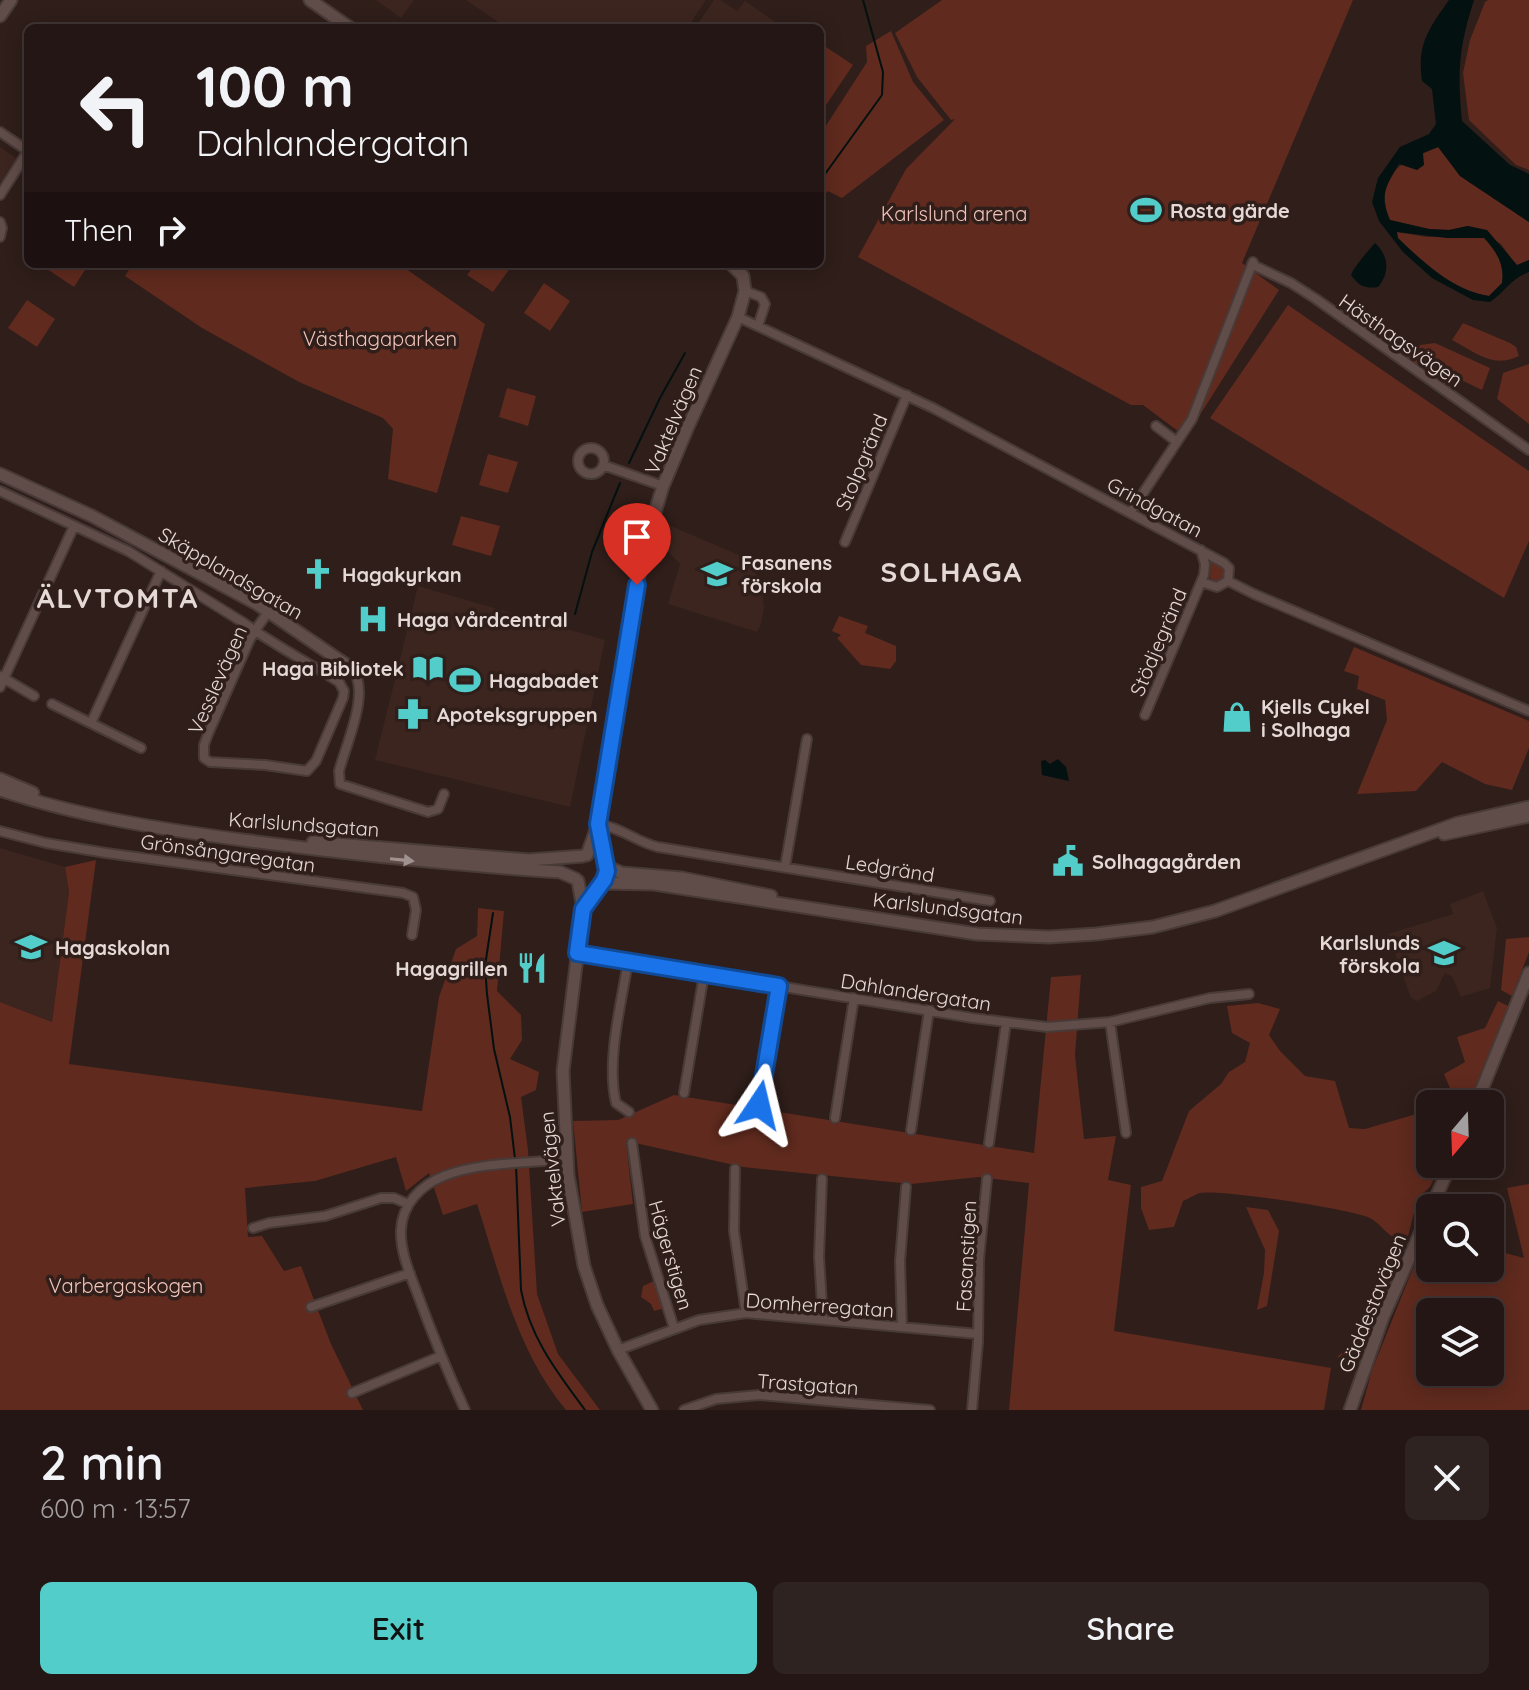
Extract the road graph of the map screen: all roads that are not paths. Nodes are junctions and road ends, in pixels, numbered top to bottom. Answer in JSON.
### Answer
{"nodes":[{"id":1,"x":11,"y":0,"type":"edge"},
{"id":2,"x":310,"y":0,"type":"edge"},
{"id":3,"x":321,"y":0,"type":"edge"},
{"id":4,"x":0,"y":16,"type":"edge"},
{"id":5,"x":344,"y":24,"type":"edge"},
{"id":6,"x":354,"y":24,"type":"edge"},
{"id":7,"x":0,"y":132,"type":"edge"},
{"id":8,"x":24,"y":148,"type":"edge"},
{"id":9,"x":24,"y":157,"type":"edge"},
{"id":10,"x":0,"y":195,"type":"edge"},
{"id":11,"x":0,"y":222,"type":"edge"},
{"id":12,"x":0,"y":237,"type":"edge"},
{"id":13,"x":735,"y":268,"type":"edge"},
{"id":14,"x":745,"y":291,"type":"junction"},
{"id":15,"x":738,"y":317,"type":"junction"},
{"id":16,"x":758,"y":326,"type":"junction"},
{"id":17,"x":907,"y":395,"type":"junction"},
{"id":18,"x":1156,"y":426,"type":"dead end"},
{"id":19,"x":1177,"y":442,"type":"junction"},
{"id":20,"x":1529,"y":450,"type":"edge"},
{"id":21,"x":603,"y":465,"type":"dead end"},
{"id":22,"x":0,"y":474,"type":"edge"},
{"id":23,"x":663,"y":486,"type":"junction"},
{"id":24,"x":0,"y":491,"type":"edge"},
{"id":25,"x":1130,"y":513,"type":"junction"},
{"id":26,"x":74,"y":526,"type":"junction"},
{"id":27,"x":845,"y":542,"type":"dead end"},
{"id":28,"x":1201,"y":550,"type":"junction"},
{"id":29,"x":161,"y":571,"type":"junction"},
{"id":30,"x":1228,"y":581,"type":"junction"},
{"id":31,"x":1201,"y":582,"type":"junction"},
{"id":32,"x":269,"y":611,"type":"junction"},
{"id":33,"x":255,"y":631,"type":"junction"},
{"id":34,"x":351,"y":668,"type":"joint"},
{"id":35,"x":1,"y":680,"type":"edge"},
{"id":36,"x":34,"y":696,"type":"dead end"},
{"id":37,"x":52,"y":704,"type":"dead end"},
{"id":38,"x":1529,"y":711,"type":"edge"},
{"id":39,"x":1145,"y":715,"type":"dead end"},
{"id":40,"x":91,"y":723,"type":"junction"},
{"id":41,"x":807,"y":739,"type":"dead end"},
{"id":42,"x":141,"y":748,"type":"dead end"},
{"id":43,"x":0,"y":779,"type":"edge"},
{"id":44,"x":0,"y":790,"type":"edge"},
{"id":45,"x":444,"y":794,"type":"dead end"},
{"id":46,"x":67,"y":807,"type":"junction"},
{"id":47,"x":1529,"y":807,"type":"edge"},
{"id":48,"x":1529,"y":816,"type":"edge"},
{"id":49,"x":598,"y":824,"type":"junction"},
{"id":50,"x":0,"y":831,"type":"edge"},
{"id":51,"x":213,"y":836,"type":"junction"},
{"id":52,"x":1397,"y":847,"type":"junction"},
{"id":53,"x":585,"y":856,"type":"junction"},
{"id":54,"x":605,"y":864,"type":"junction"},
{"id":55,"x":785,"y":867,"type":"junction"},
{"id":56,"x":577,"y":880,"type":"junction"},
{"id":57,"x":600,"y":884,"type":"junction"},
{"id":58,"x":990,"y":901,"type":"dead end"},
{"id":59,"x":818,"y":908,"type":"junction"},
{"id":60,"x":583,"y":909,"type":"junction"},
{"id":61,"x":412,"y":935,"type":"dead end"},
{"id":62,"x":577,"y":953,"type":"junction"},
{"id":63,"x":628,"y":962,"type":"junction"},
{"id":64,"x":1529,"y":973,"type":"edge"},
{"id":65,"x":704,"y":974,"type":"junction"},
{"id":66,"x":779,"y":986,"type":"junction"},
{"id":67,"x":1249,"y":994,"type":"dead end"},
{"id":68,"x":854,"y":998,"type":"junction"},
{"id":69,"x":929,"y":1010,"type":"junction"},
{"id":70,"x":1110,"y":1022,"type":"junction"},
{"id":71,"x":1006,"y":1023,"type":"junction"},
{"id":72,"x":1482,"y":1090,"type":"edge"},
{"id":73,"x":684,"y":1093,"type":"dead end"},
{"id":74,"x":759,"y":1105,"type":"dead end"},
{"id":75,"x":629,"y":1112,"type":"dead end"},
{"id":76,"x":835,"y":1118,"type":"dead end"},
{"id":77,"x":911,"y":1130,"type":"dead end"},
{"id":78,"x":1126,"y":1133,"type":"dead end"},
{"id":79,"x":632,"y":1143,"type":"dead end"},
{"id":80,"x":989,"y":1143,"type":"dead end"},
{"id":81,"x":567,"y":1159,"type":"junction"},
{"id":82,"x":735,"y":1169,"type":"dead end"},
{"id":83,"x":822,"y":1179,"type":"dead end"},
{"id":84,"x":987,"y":1179,"type":"dead end"},
{"id":85,"x":906,"y":1187,"type":"dead end"},
{"id":86,"x":408,"y":1204,"type":"junction"},
{"id":87,"x":253,"y":1228,"type":"dead end"},
{"id":88,"x":1416,"y":1243,"type":"edge"},
{"id":89,"x":410,"y":1273,"type":"junction"},
{"id":90,"x":311,"y":1307,"type":"dead end"},
{"id":91,"x":746,"y":1313,"type":"junction"},
{"id":92,"x":823,"y":1319,"type":"junction"},
{"id":93,"x":902,"y":1327,"type":"junction"},
{"id":94,"x":674,"y":1328,"type":"junction"},
{"id":95,"x":978,"y":1334,"type":"junction"},
{"id":96,"x":618,"y":1350,"type":"junction"},
{"id":97,"x":441,"y":1356,"type":"junction"},
{"id":98,"x":352,"y":1393,"type":"dead end"},
{"id":99,"x":465,"y":1410,"type":"edge"},
{"id":100,"x":652,"y":1410,"type":"edge"},
{"id":101,"x":684,"y":1410,"type":"edge"},
{"id":102,"x":930,"y":1410,"type":"edge"},
{"id":103,"x":972,"y":1410,"type":"edge"},
{"id":104,"x":1350,"y":1410,"type":"edge"}],
"edges":[{"from":1,"to":4,"type":"main road"},
{"from":2,"to":5,"type":"main road"},
{"from":3,"to":6,"type":"main road"},
{"from":7,"to":8,"type":"street"},
{"from":9,"to":10,"type":"street"},
{"from":11,"to":12,"type":"street"},
{"from":13,"to":14,"type":"main road"},
{"from":14,"to":15,"type":"main road","name":"Vaktelvägen"},
{"from":14,"to":16,"type":"street"},
{"from":15,"to":16,"type":"street","name":"Grindgatan"},
{"from":15,"to":23,"type":"main road","name":"Vaktelvägen"},
{"from":16,"to":17,"type":"street","name":"Grindgatan"},
{"from":17,"to":25,"type":"street","name":"Grindgatan"},
{"from":17,"to":27,"type":"street","name":"Stolpgränd"},
{"from":18,"to":19,"type":"street"},
{"from":19,"to":20,"type":"street","name":"Hästhagsvägen"},
{"from":19,"to":25,"type":"street"},
{"from":21,"to":23,"type":"street"},
{"from":22,"to":32,"type":"main road","name":"Skäpplandsgatan"},
{"from":23,"to":49,"type":"main road","name":"Vaktelvägen"},
{"from":24,"to":26,"type":"street"},
{"from":25,"to":28,"type":"street","name":"Grindgatan"},
{"from":26,"to":29,"type":"street"},
{"from":26,"to":35,"type":"street"},
{"from":28,"to":30,"type":"street","name":"Grindgatan"},
{"from":28,"to":31,"type":"street","name":"Stödjegränd"},
{"from":29,"to":33,"type":"street"},
{"from":29,"to":40,"type":"street"},
{"from":30,"to":31,"type":"street","name":"Stödjegränd"},
{"from":30,"to":38,"type":"street","name":"Grindgatan"},
{"from":31,"to":39,"type":"street","name":"Stödjegränd"},
{"from":32,"to":33,"type":"street","name":"Vesslevägen"},
{"from":32,"to":34,"type":"main road","name":"Skäpplandsgatan"},
{"from":33,"to":33,"type":"street","name":"Vesslevägen"},
{"from":34,"to":45,"type":"street","name":"Skäpplandsgatan"},
{"from":35,"to":36,"type":"street"},
{"from":37,"to":40,"type":"street"},
{"from":40,"to":42,"type":"street"},
{"from":41,"to":55,"type":"street"},
{"from":43,"to":46,"type":"main road","name":"Karlslundsgatan"},
{"from":44,"to":46,"type":"main road","name":"Karlslundsgatan"},
{"from":46,"to":51,"type":"main road","name":"Karlslundsgatan"},
{"from":47,"to":52,"type":"main road","name":"Karlslundsgatan"},
{"from":48,"to":52,"type":"main road","name":"Karlslundsgatan"},
{"from":49,"to":53,"type":"main road","name":"Vaktelvägen"},
{"from":49,"to":54,"type":"main road","name":"Vaktelvägen"},
{"from":49,"to":55,"type":"street","name":"Ledgränd"},
{"from":50,"to":61,"type":"street","name":"Grönsångaregatan"},
{"from":51,"to":53,"type":"main road","name":"Karlslundsgatan"},
{"from":51,"to":56,"type":"main road","name":"Karlslundsgatan","one_way":true},
{"from":52,"to":59,"type":"main road","name":"Karlslundsgatan"},
{"from":53,"to":54,"type":"main road"},
{"from":53,"to":56,"type":"main road"},
{"from":54,"to":57,"type":"main road"},
{"from":54,"to":59,"type":"main road","name":"Karlslundsgatan"},
{"from":55,"to":58,"type":"street","name":"Ledgränd"},
{"from":56,"to":57,"type":"main road"},
{"from":56,"to":60,"type":"main road","name":"Vaktelvägen"},
{"from":57,"to":59,"type":"main road","name":"Karlslundsgatan"},
{"from":57,"to":60,"type":"main road","name":"Vaktelvägen"},
{"from":60,"to":62,"type":"main road","name":"Vaktelvägen"},
{"from":62,"to":63,"type":"street","name":"Dahlandergatan"},
{"from":62,"to":81,"type":"main road","name":"Vaktelvägen"},
{"from":63,"to":65,"type":"street","name":"Dahlandergatan"},
{"from":63,"to":75,"type":"street"},
{"from":64,"to":72,"type":"main road"},
{"from":65,"to":66,"type":"street","name":"Dahlandergatan"},
{"from":65,"to":73,"type":"street"},
{"from":66,"to":68,"type":"street","name":"Dahlandergatan"},
{"from":66,"to":74,"type":"street"},
{"from":67,"to":70,"type":"street","name":"Dahlandergatan"},
{"from":68,"to":69,"type":"street","name":"Dahlandergatan"},
{"from":68,"to":76,"type":"street"},
{"from":69,"to":71,"type":"street","name":"Dahlandergatan"},
{"from":69,"to":77,"type":"street"},
{"from":70,"to":71,"type":"street","name":"Dahlandergatan"},
{"from":70,"to":78,"type":"street"},
{"from":71,"to":80,"type":"street"},
{"from":79,"to":94,"type":"street","name":"Hägerstigen"},
{"from":81,"to":86,"type":"street"},
{"from":81,"to":96,"type":"main road","name":"Vaktelvägen"},
{"from":82,"to":91,"type":"street"},
{"from":83,"to":92,"type":"street"},
{"from":84,"to":95,"type":"street","name":"Fasanstigen"},
{"from":85,"to":93,"type":"street"},
{"from":86,"to":87,"type":"street"},
{"from":86,"to":89,"type":"street"},
{"from":88,"to":104,"type":"main road","name":"Gäddestavägen"},
{"from":89,"to":90,"type":"street"},
{"from":89,"to":97,"type":"street"},
{"from":91,"to":92,"type":"street","name":"Domherregatan"},
{"from":91,"to":94,"type":"street","name":"Domherregatan"},
{"from":92,"to":93,"type":"street","name":"Domherregatan"},
{"from":93,"to":95,"type":"street","name":"Domherregatan"},
{"from":94,"to":96,"type":"street","name":"Domherregatan"},
{"from":95,"to":103,"type":"street","name":"Fasanstigen"},
{"from":96,"to":100,"type":"main road","name":"Vaktelvägen"},
{"from":97,"to":98,"type":"street"},
{"from":97,"to":99,"type":"street"},
{"from":101,"to":102,"type":"street","name":"Trastgatan"}]}
